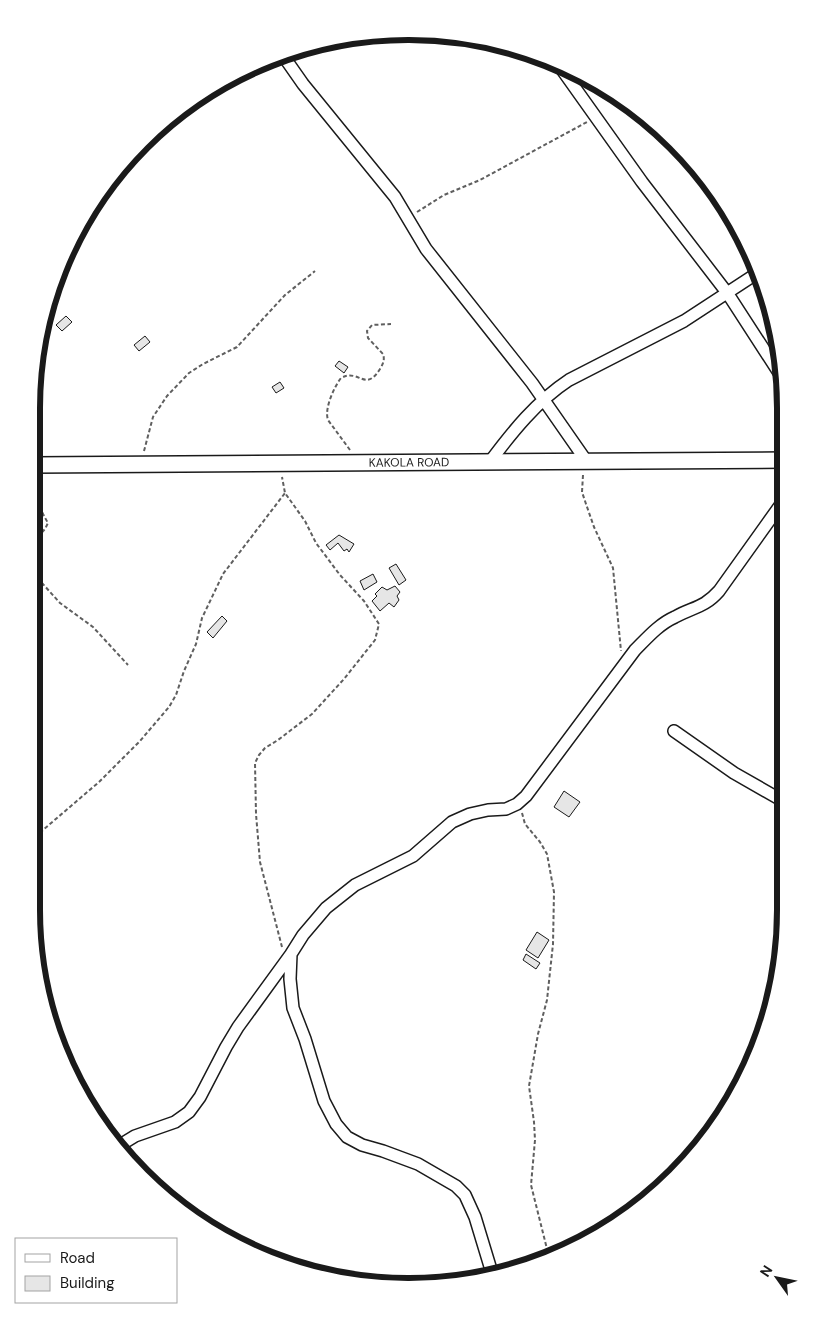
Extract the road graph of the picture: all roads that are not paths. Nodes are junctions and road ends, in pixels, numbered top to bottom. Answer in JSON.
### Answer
{"nodes":[{"id":1,"x":287,"y":61,"type":"edge"},
{"id":2,"x":566,"y":76,"type":"edge"},
{"id":3,"x":752,"y":277,"type":"edge"},
{"id":4,"x":728,"y":294,"type":"junction"},
{"id":5,"x":774,"y":366,"type":"edge"},
{"id":6,"x":545,"y":400,"type":"junction"},
{"id":7,"x":777,"y":460,"type":"edge"},
{"id":8,"x":489,"y":462,"type":"junction"},
{"id":9,"x":589,"y":462,"type":"junction"},
{"id":10,"x":40,"y":465,"type":"edge"},
{"id":11,"x":777,"y":510,"type":"edge"},
{"id":12,"x":674,"y":731,"type":"dead end"},
{"id":13,"x":777,"y":798,"type":"edge"},
{"id":14,"x":288,"y":958,"type":"junction"},
{"id":15,"x":124,"y":1143,"type":"edge"},
{"id":16,"x":491,"y":1268,"type":"edge"}],
"edges":[{"from":1,"to":6,"type":"street"},
{"from":2,"to":4,"type":"street"},
{"from":3,"to":4,"type":"street"},
{"from":4,"to":5,"type":"street"},
{"from":4,"to":6,"type":"street"},
{"from":6,"to":8,"type":"street"},
{"from":6,"to":9,"type":"street"},
{"from":7,"to":9,"type":"main road","name":"KAKOLA ROAD"},
{"from":8,"to":9,"type":"main road","name":"KAKOLA ROAD"},
{"from":8,"to":10,"type":"main road","name":"KAKOLA ROAD"},
{"from":11,"to":14,"type":"street"},
{"from":12,"to":13,"type":"street"},
{"from":14,"to":15,"type":"street"},
{"from":14,"to":16,"type":"street"}]}
